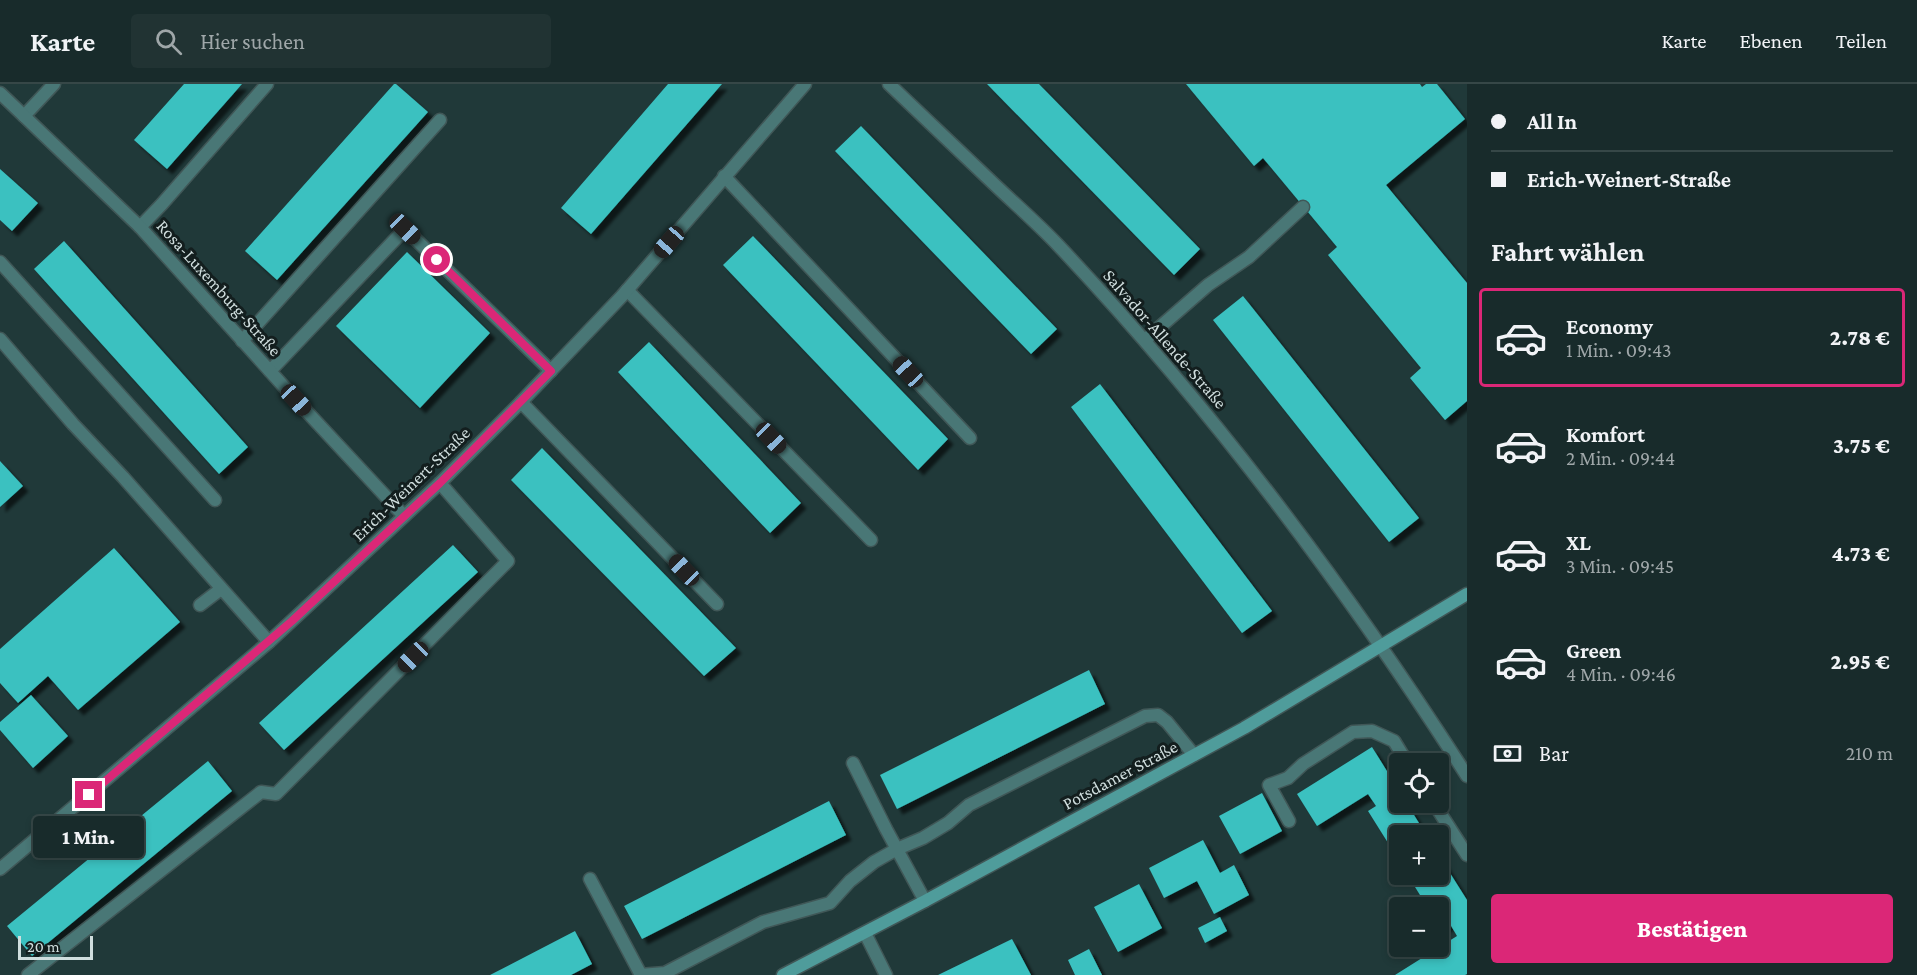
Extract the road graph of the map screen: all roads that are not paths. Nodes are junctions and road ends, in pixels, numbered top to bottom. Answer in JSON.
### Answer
{"nodes":[{"id":1,"x":54,"y":84,"type":"edge"},
{"id":2,"x":267,"y":84,"type":"edge"},
{"id":3,"x":806,"y":84,"type":"edge"},
{"id":4,"x":889,"y":84,"type":"edge"},
{"id":5,"x":0,"y":93,"type":"edge"},
{"id":6,"x":24,"y":116,"type":"junction"},
{"id":7,"x":440,"y":120,"type":"dead end"},
{"id":8,"x":724,"y":177,"type":"junction"},
{"id":9,"x":1303,"y":207,"type":"dead end"},
{"id":10,"x":140,"y":227,"type":"junction"},
{"id":11,"x":0,"y":262,"type":"edge"},
{"id":12,"x":627,"y":290,"type":"junction"},
{"id":13,"x":0,"y":339,"type":"edge"},
{"id":14,"x":1145,"y":340,"type":"junction"},
{"id":15,"x":242,"y":341,"type":"junction"},
{"id":16,"x":270,"y":371,"type":"junction"},
{"id":17,"x":551,"y":371,"type":"junction"},
{"id":18,"x":521,"y":402,"type":"junction"},
{"id":19,"x":970,"y":438,"type":"dead end"},
{"id":20,"x":440,"y":483,"type":"junction"},
{"id":21,"x":215,"y":500,"type":"dead end"},
{"id":22,"x":404,"y":516,"type":"junction"},
{"id":23,"x":871,"y":540,"type":"dead end"},
{"id":24,"x":221,"y":590,"type":"junction"},
{"id":25,"x":1467,"y":594,"type":"edge"},
{"id":26,"x":717,"y":604,"type":"dead end"},
{"id":27,"x":200,"y":605,"type":"dead end"},
{"id":28,"x":269,"y":642,"type":"junction"},
{"id":29,"x":1382,"y":646,"type":"junction"},
{"id":30,"x":1401,"y":753,"type":"edge"},
{"id":31,"x":1194,"y":755,"type":"junction"},
{"id":32,"x":854,"y":763,"type":"dead end"},
{"id":33,"x":1467,"y":776,"type":"edge"},
{"id":34,"x":1440,"y":813,"type":"edge"},
{"id":35,"x":1289,"y":820,"type":"dead end"},
{"id":36,"x":897,"y":849,"type":"junction"},
{"id":37,"x":1467,"y":855,"type":"edge"},
{"id":38,"x":0,"y":869,"type":"edge"},
{"id":39,"x":590,"y":879,"type":"dead end"},
{"id":40,"x":925,"y":901,"type":"junction"},
{"id":41,"x":865,"y":933,"type":"junction"},
{"id":42,"x":28,"y":975,"type":"edge"},
{"id":43,"x":641,"y":975,"type":"edge"},
{"id":44,"x":783,"y":975,"type":"edge"},
{"id":45,"x":886,"y":975,"type":"edge"}],
"edges":[{"from":1,"to":6,"type":"street"},
{"from":2,"to":10,"type":"street"},
{"from":3,"to":8,"type":"street","name":"Erich-Weinert-Straße"},
{"from":4,"to":14,"type":"street","name":"Salvador-Allende-Straße"},
{"from":5,"to":6,"type":"street","name":"Rosa-Luxemburg-Straße"},
{"from":6,"to":10,"type":"street","name":"Rosa-Luxemburg-Straße"},
{"from":7,"to":15,"type":"street"},
{"from":8,"to":12,"type":"street","name":"Erich-Weinert-Straße"},
{"from":8,"to":19,"type":"street"},
{"from":9,"to":14,"type":"street"},
{"from":10,"to":15,"type":"street","name":"Rosa-Luxemburg-Straße"},
{"from":11,"to":21,"type":"street"},
{"from":12,"to":17,"type":"street","name":"Erich-Weinert-Straße"},
{"from":12,"to":23,"type":"street"},
{"from":13,"to":24,"type":"street"},
{"from":14,"to":29,"type":"street","name":"Salvador-Allende-Straße"},
{"from":15,"to":16,"type":"street","name":"Rosa-Luxemburg-Straße"},
{"from":16,"to":17,"type":"street"},
{"from":16,"to":22,"type":"street","name":"Rosa-Luxemburg-Straße"},
{"from":17,"to":18,"type":"street","name":"Erich-Weinert-Straße"},
{"from":18,"to":20,"type":"street","name":"Erich-Weinert-Straße"},
{"from":18,"to":26,"type":"street"},
{"from":20,"to":22,"type":"street","name":"Erich-Weinert-Straße"},
{"from":20,"to":42,"type":"street"},
{"from":22,"to":28,"type":"street","name":"Erich-Weinert-Straße"},
{"from":24,"to":27,"type":"street"},
{"from":24,"to":28,"type":"street"},
{"from":25,"to":29,"type":"main road","name":"Potsdamer Straße"},
{"from":28,"to":38,"type":"street","name":"Erich-Weinert-Straße"},
{"from":29,"to":31,"type":"main road","name":"Potsdamer Straße"},
{"from":29,"to":33,"type":"street","name":"Salvador-Allende-Straße"},
{"from":30,"to":35,"type":"street"},
{"from":31,"to":36,"type":"street"},
{"from":31,"to":40,"type":"main road","name":"Potsdamer Straße"},
{"from":32,"to":36,"type":"street"},
{"from":34,"to":37,"type":"street"},
{"from":36,"to":40,"type":"street"},
{"from":36,"to":43,"type":"street"},
{"from":39,"to":43,"type":"street"},
{"from":40,"to":41,"type":"main road","name":"Potsdamer Straße"},
{"from":41,"to":44,"type":"main road","name":"Potsdamer Straße"},
{"from":41,"to":45,"type":"street"}]}
